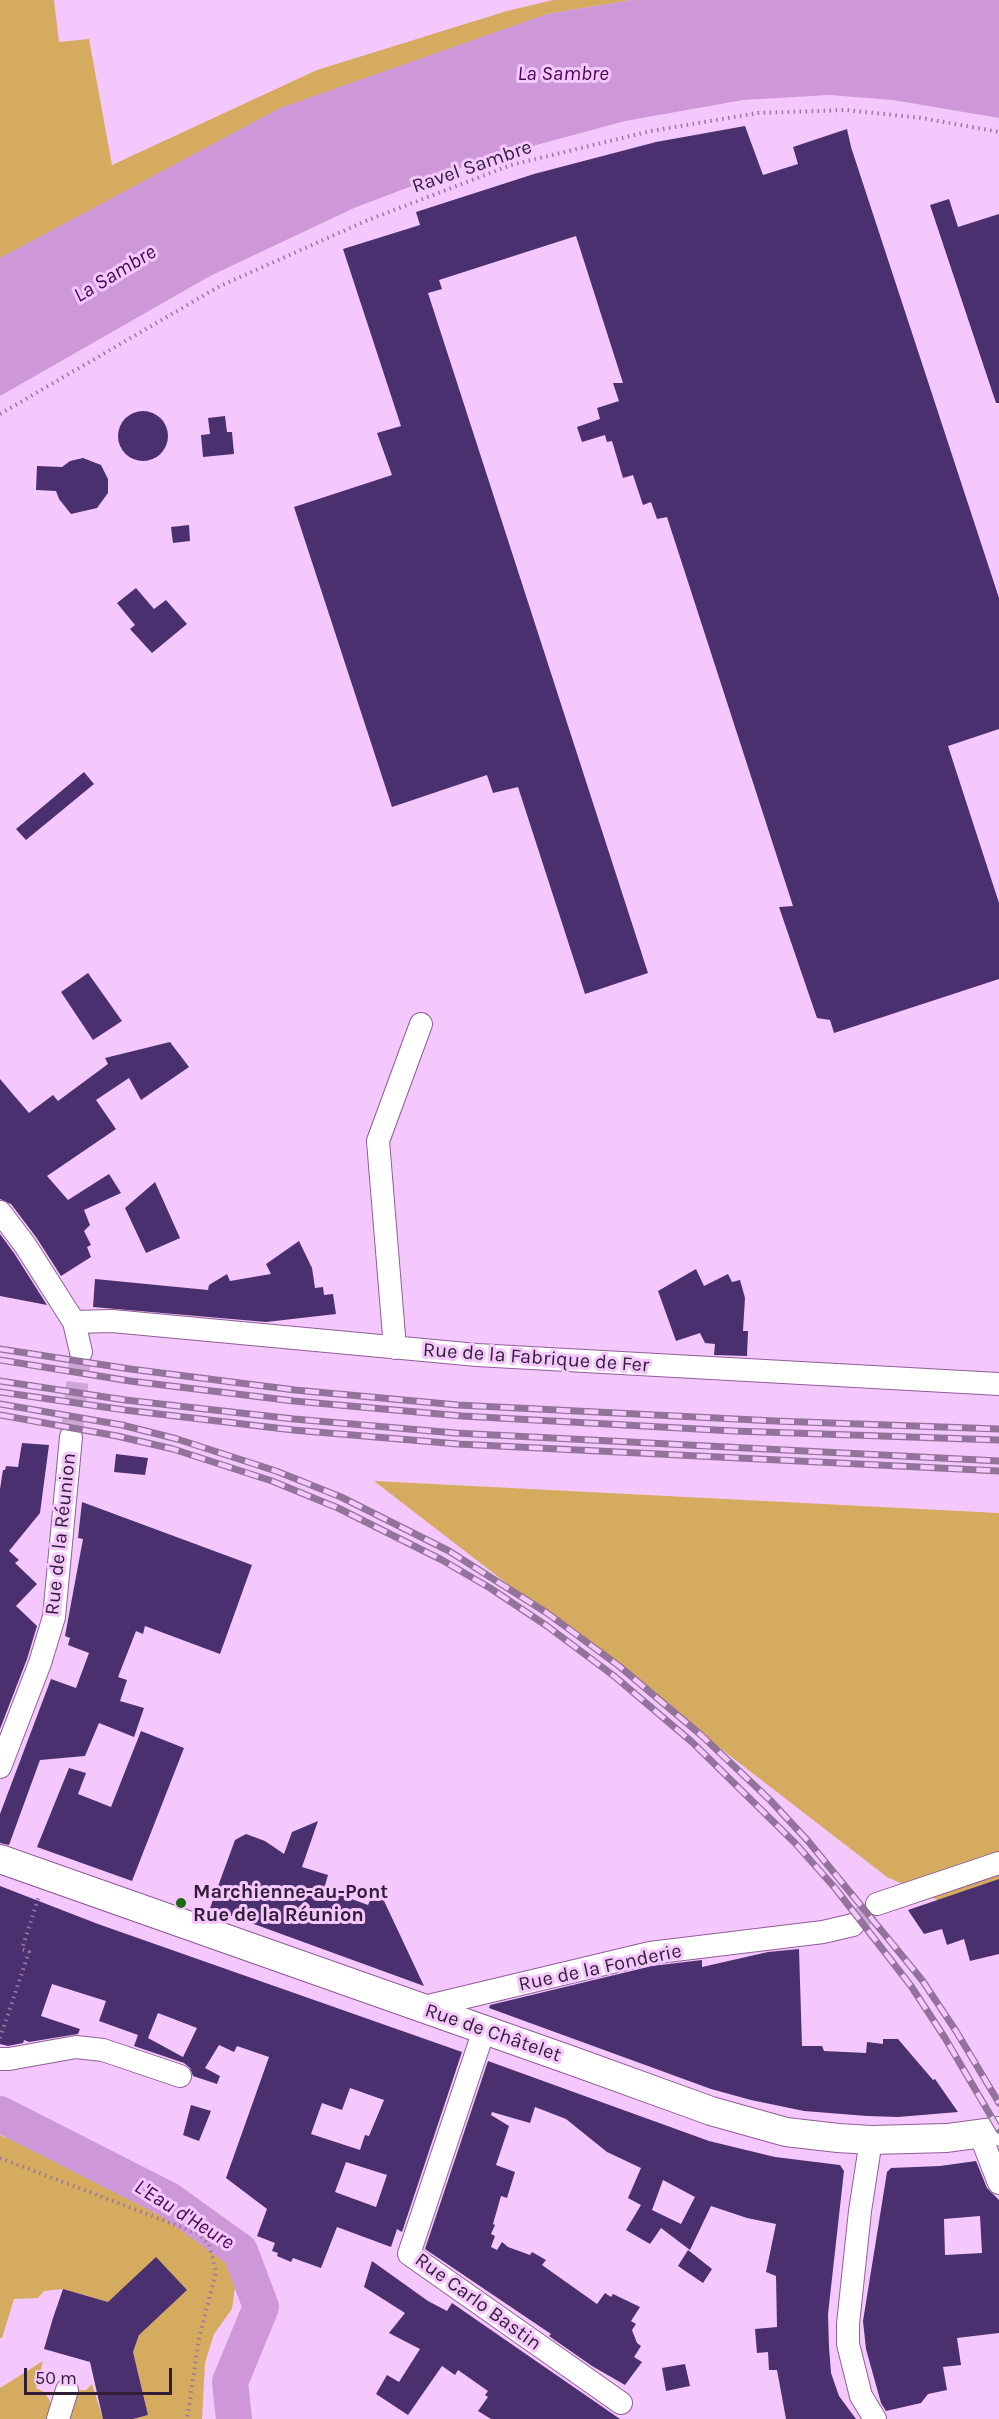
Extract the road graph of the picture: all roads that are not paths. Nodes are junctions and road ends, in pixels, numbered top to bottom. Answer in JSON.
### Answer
{"nodes":[{"id":1,"x":421,"y":1024,"type":"dead end"},
{"id":2,"x":0,"y":1212,"type":"edge"},
{"id":3,"x":74,"y":1322,"type":"junction"},
{"id":4,"x":395,"y":1348,"type":"junction"},
{"id":5,"x":81,"y":1352,"type":"tunnel mouth"},
{"id":6,"x":999,"y":1384,"type":"edge"},
{"id":7,"x":71,"y":1437,"type":"tunnel mouth"},
{"id":8,"x":0,"y":1767,"type":"edge"},
{"id":9,"x":0,"y":1859,"type":"edge"},
{"id":10,"x":999,"y":1863,"type":"edge"},
{"id":11,"x":878,"y":1904,"type":"tunnel mouth"},
{"id":12,"x":853,"y":1925,"type":"tunnel mouth"},
{"id":13,"x":420,"y":2007,"type":"junction"},
{"id":14,"x":484,"y":2030,"type":"junction"},
{"id":15,"x":0,"y":2059,"type":"edge"},
{"id":16,"x":180,"y":2076,"type":"dead end"},
{"id":17,"x":990,"y":2132,"type":"edge"},
{"id":18,"x":871,"y":2140,"type":"junction"},
{"id":19,"x":999,"y":2183,"type":"edge"},
{"id":20,"x":67,"y":2390,"type":"dead end"},
{"id":21,"x":621,"y":2403,"type":"dead end"},
{"id":22,"x":58,"y":2419,"type":"edge"},
{"id":23,"x":875,"y":2419,"type":"edge"}],
"edges":[{"from":1,"to":4,"type":"street"},
{"from":2,"to":3,"type":"street"},
{"from":3,"to":4,"type":"street","name":"Rue de la Fabrique de Fer"},
{"from":3,"to":5,"type":"street"},
{"from":4,"to":6,"type":"street","name":"Rue de la Fabrique de Fer"},
{"from":7,"to":8,"type":"street","name":"Rue de la Réunion"},
{"from":9,"to":13,"type":"main road","name":"Rue de Châtelet"},
{"from":10,"to":11,"type":"street"},
{"from":12,"to":13,"type":"street","name":"Rue de la Fonderie"},
{"from":13,"to":14,"type":"main road","name":"Rue de Châtelet"},
{"from":14,"to":18,"type":"main road","name":"Rue de Châtelet"},
{"from":14,"to":21,"type":"street","name":"Rue Carlo Bastin"},
{"from":15,"to":16,"type":"street"},
{"from":17,"to":18,"type":"main road","name":"Rue de Châtelet"},
{"from":17,"to":19,"type":"street"},
{"from":18,"to":23,"type":"street"},
{"from":20,"to":22,"type":"street"}]}
